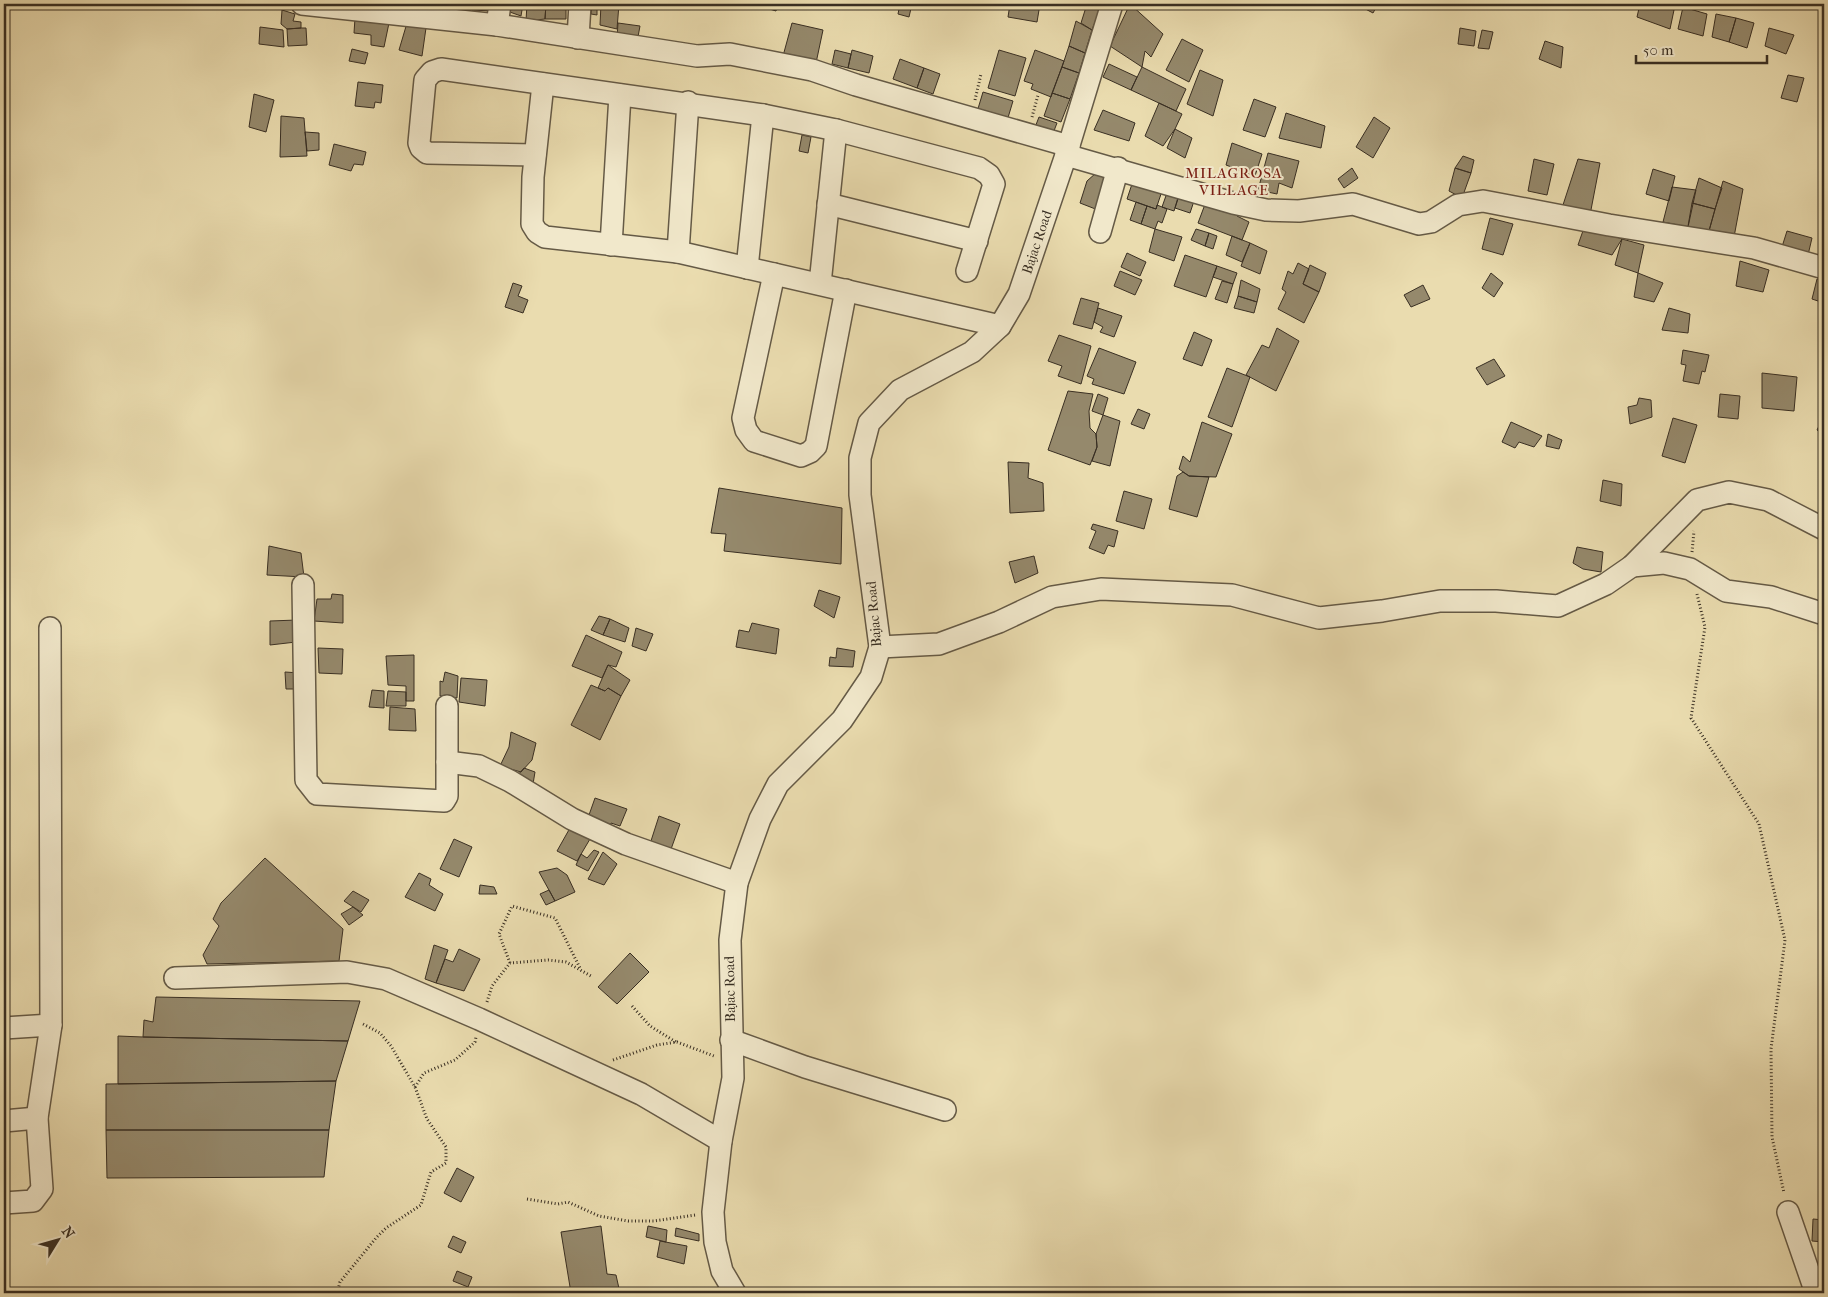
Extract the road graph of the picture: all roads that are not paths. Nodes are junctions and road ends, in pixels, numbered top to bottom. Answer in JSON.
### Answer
{"nodes":[{"id":1,"x":302,"y":4,"type":"edge"},
{"id":2,"x":500,"y":4,"type":"edge"},
{"id":3,"x":580,"y":4,"type":"edge"},
{"id":4,"x":1112,"y":4,"type":"edge"},
{"id":5,"x":363,"y":6,"type":"edge"},
{"id":6,"x":432,"y":11,"type":"edge"},
{"id":7,"x":497,"y":25,"type":"junction"},
{"id":8,"x":578,"y":38,"type":"junction"},
{"id":9,"x":544,"y":84,"type":"junction"},
{"id":10,"x":620,"y":95,"type":"junction"},
{"id":11,"x":688,"y":102,"type":"junction"},
{"id":12,"x":763,"y":114,"type":"junction"},
{"id":13,"x":836,"y":130,"type":"junction"},
{"id":14,"x":1067,"y":150,"type":"junction"},
{"id":15,"x":535,"y":155,"type":"junction"},
{"id":16,"x":1118,"y":168,"type":"junction"},
{"id":17,"x":828,"y":204,"type":"junction"},
{"id":18,"x":1100,"y":232,"type":"dead end"},
{"id":19,"x":977,"y":241,"type":"junction"},
{"id":20,"x":611,"y":245,"type":"junction"},
{"id":21,"x":678,"y":252,"type":"junction"},
{"id":22,"x":747,"y":268,"type":"junction"},
{"id":23,"x":1824,"y":268,"type":"edge"},
{"id":24,"x":967,"y":271,"type":"dead end"},
{"id":25,"x":774,"y":274,"type":"junction"},
{"id":26,"x":820,"y":284,"type":"junction"},
{"id":27,"x":846,"y":290,"type":"junction"},
{"id":28,"x":1000,"y":326,"type":"junction"},
{"id":29,"x":1824,"y":529,"type":"edge"},
{"id":30,"x":1632,"y":566,"type":"junction"},
{"id":31,"x":303,"y":585,"type":"dead end"},
{"id":32,"x":1824,"y":614,"type":"edge"},
{"id":33,"x":50,"y":628,"type":"dead end"},
{"id":34,"x":880,"y":647,"type":"junction"},
{"id":35,"x":447,"y":706,"type":"dead end"},
{"id":36,"x":447,"y":762,"type":"junction"},
{"id":37,"x":738,"y":883,"type":"junction"},
{"id":38,"x":175,"y":978,"type":"dead end"},
{"id":39,"x":51,"y":1025,"type":"junction"},
{"id":40,"x":4,"y":1028,"type":"edge"},
{"id":41,"x":731,"y":1040,"type":"junction"},
{"id":42,"x":945,"y":1110,"type":"dead end"},
{"id":43,"x":37,"y":1118,"type":"junction"},
{"id":44,"x":4,"y":1120,"type":"edge"},
{"id":45,"x":721,"y":1141,"type":"junction"},
{"id":46,"x":4,"y":1203,"type":"edge"},
{"id":47,"x":1788,"y":1212,"type":"road end"},
{"id":48,"x":734,"y":1293,"type":"edge"},
{"id":49,"x":1816,"y":1293,"type":"edge"}],
"edges":[{"from":1,"to":5,"type":"street"},
{"from":2,"to":7,"type":"street"},
{"from":3,"to":8,"type":"street"},
{"from":4,"to":14,"type":"street","name":"Bajac Road"},
{"from":5,"to":6,"type":"street"},
{"from":6,"to":7,"type":"street"},
{"from":7,"to":8,"type":"street"},
{"from":8,"to":14,"type":"street"},
{"from":9,"to":10,"type":"street"},
{"from":9,"to":15,"type":"street"},
{"from":9,"to":15,"type":"street"},
{"from":10,"to":11,"type":"street"},
{"from":10,"to":20,"type":"street"},
{"from":11,"to":12,"type":"street"},
{"from":11,"to":21,"type":"street"},
{"from":12,"to":13,"type":"street"},
{"from":12,"to":22,"type":"street"},
{"from":13,"to":17,"type":"street"},
{"from":13,"to":19,"type":"street"},
{"from":14,"to":16,"type":"street"},
{"from":14,"to":28,"type":"street","name":"Bajac Road"},
{"from":15,"to":20,"type":"street"},
{"from":16,"to":18,"type":"street"},
{"from":16,"to":23,"type":"street"},
{"from":17,"to":19,"type":"street"},
{"from":17,"to":26,"type":"street"},
{"from":19,"to":24,"type":"street"},
{"from":20,"to":21,"type":"street"},
{"from":21,"to":22,"type":"street"},
{"from":22,"to":25,"type":"street"},
{"from":25,"to":26,"type":"street"},
{"from":25,"to":27,"type":"street"},
{"from":26,"to":27,"type":"street"},
{"from":27,"to":28,"type":"street"},
{"from":28,"to":34,"type":"street","name":"Bajac Road"},
{"from":29,"to":30,"type":"street"},
{"from":30,"to":32,"type":"street"},
{"from":30,"to":34,"type":"street"},
{"from":31,"to":36,"type":"street"},
{"from":33,"to":39,"type":"street"},
{"from":34,"to":37,"type":"street","name":"Bajac Road"},
{"from":35,"to":36,"type":"street"},
{"from":36,"to":37,"type":"street"},
{"from":37,"to":41,"type":"street","name":"Bajac Road"},
{"from":38,"to":45,"type":"street"},
{"from":39,"to":40,"type":"street"},
{"from":39,"to":43,"type":"street"},
{"from":41,"to":42,"type":"street"},
{"from":41,"to":45,"type":"street","name":"Bajac Road"},
{"from":43,"to":44,"type":"street"},
{"from":43,"to":46,"type":"street"},
{"from":45,"to":48,"type":"street","name":"Bajac Road"},
{"from":47,"to":49,"type":"street"}]}
